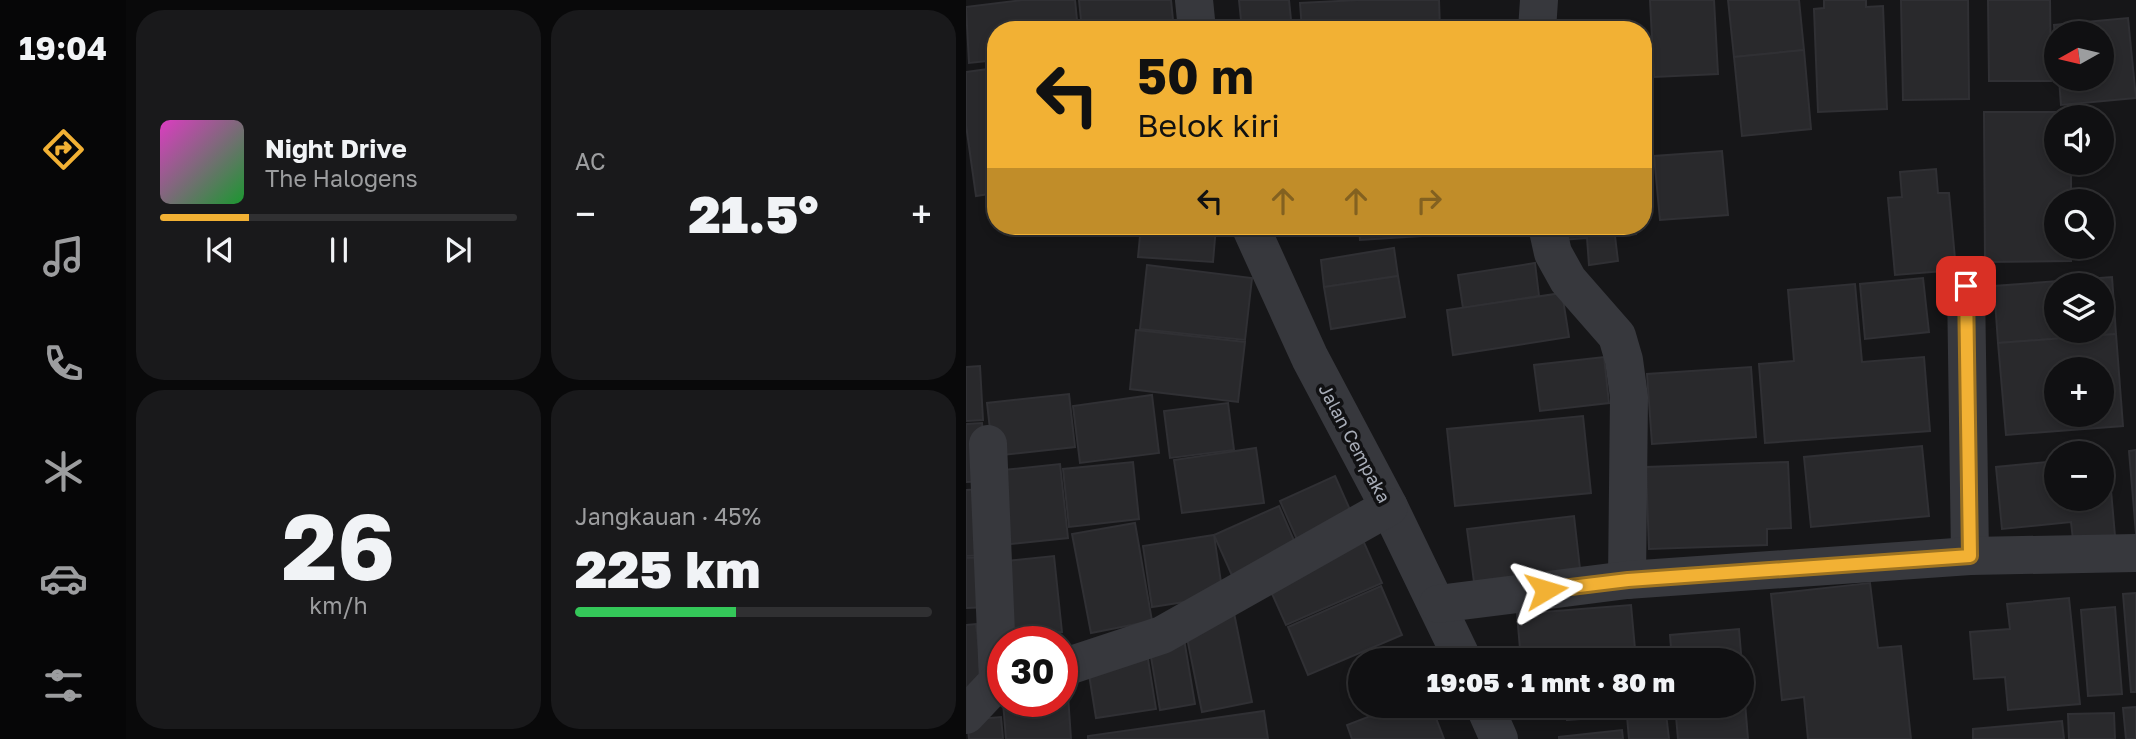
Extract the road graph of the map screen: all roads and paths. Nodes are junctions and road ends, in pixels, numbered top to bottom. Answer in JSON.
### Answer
{"nodes":[{"id":1,"x":1194,"y":0,"type":"edge"},
{"id":2,"x":1539,"y":0,"type":"edge"},
{"id":3,"x":1196,"y":21,"type":"edge"},
{"id":4,"x":1538,"y":21,"type":"edge"},
{"id":5,"x":1254,"y":235,"type":"edge"},
{"id":6,"x":1549,"y":235,"type":"edge"},
{"id":7,"x":1966,"y":286,"type":"dead end"},
{"id":8,"x":988,"y":444,"type":"dead end"},
{"id":9,"x":1389,"y":508,"type":"junction"},
{"id":10,"x":2136,"y":553,"type":"edge"},
{"id":11,"x":1970,"y":556,"type":"junction"},
{"id":12,"x":1628,"y":580,"type":"junction"},
{"id":13,"x":1438,"y":604,"type":"junction"},
{"id":14,"x":997,"y":626,"type":"edge"},
{"id":15,"x":1458,"y":648,"type":"edge"},
{"id":16,"x":1078,"y":663,"type":"edge"},
{"id":17,"x":987,"y":694,"type":"edge"},
{"id":18,"x":966,"y":715,"type":"edge"},
{"id":19,"x":1490,"y":718,"type":"edge"},
{"id":20,"x":1499,"y":739,"type":"edge"}],
"edges":[{"from":1,"to":3,"type":"street"},
{"from":2,"to":4,"type":"street"},
{"from":5,"to":9,"type":"street","name":"Jalan Cempaka"},
{"from":6,"to":12,"type":"street"},
{"from":7,"to":11,"type":"street"},
{"from":8,"to":14,"type":"street"},
{"from":9,"to":13,"type":"street","name":"Jalan Cempaka"},
{"from":9,"to":16,"type":"street"},
{"from":10,"to":11,"type":"street"},
{"from":11,"to":12,"type":"street"},
{"from":12,"to":13,"type":"street"},
{"from":13,"to":15,"type":"street","name":"Jalan Cempaka"},
{"from":17,"to":18,"type":"street"},
{"from":19,"to":20,"type":"street"}]}
